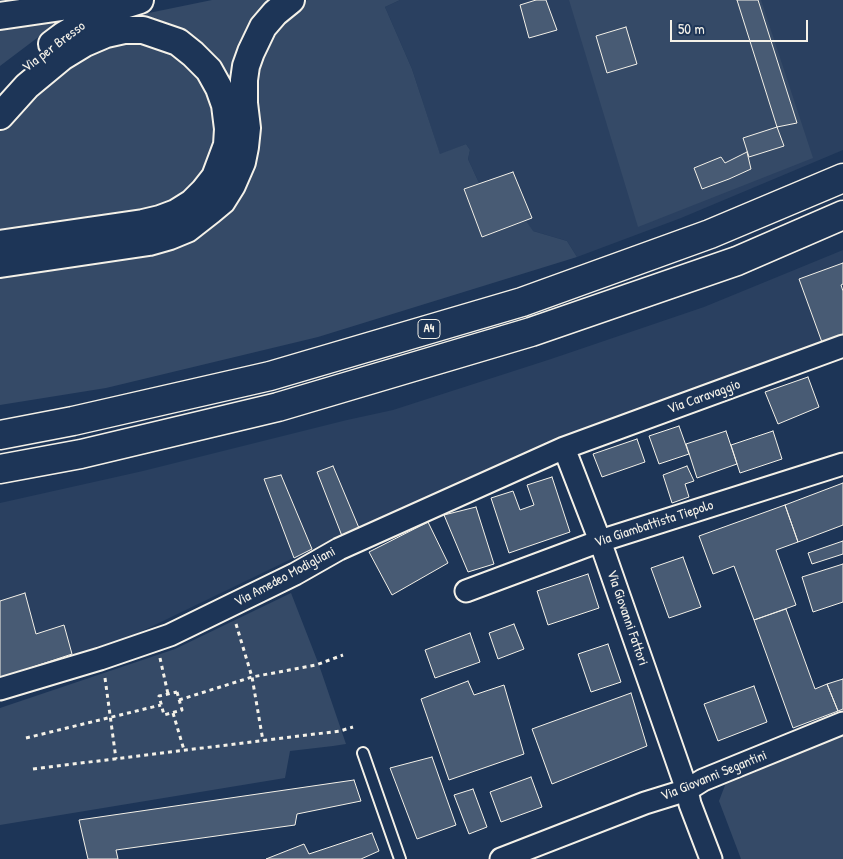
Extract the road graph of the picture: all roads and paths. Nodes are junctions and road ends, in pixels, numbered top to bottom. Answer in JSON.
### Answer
{"nodes":[{"id":1,"x":110,"y":0,"type":"edge"},
{"id":2,"x":140,"y":0,"type":"edge"},
{"id":3,"x":292,"y":0,"type":"edge"},
{"id":4,"x":0,"y":16,"type":"edge"},
{"id":5,"x":0,"y":91,"type":"edge"},
{"id":6,"x":0,"y":116,"type":"edge"},
{"id":7,"x":843,"y":178,"type":"edge"},
{"id":8,"x":843,"y":214,"type":"edge"},
{"id":9,"x":0,"y":244,"type":"edge"},
{"id":10,"x":0,"y":264,"type":"edge"},
{"id":11,"x":843,"y":346,"type":"edge"},
{"id":12,"x":0,"y":435,"type":"edge"},
{"id":13,"x":564,"y":448,"type":"junction"},
{"id":14,"x":843,"y":464,"type":"edge"},
{"id":15,"x":0,"y":469,"type":"edge"},
{"id":16,"x":600,"y":541,"type":"junction"},
{"id":17,"x":466,"y":591,"type":"dead end"},
{"id":18,"x":233,"y":604,"type":"junction"},
{"id":19,"x":153,"y":640,"type":"junction"},
{"id":20,"x":343,"y":655,"type":"dead end"},
{"id":21,"x":100,"y":659,"type":"junction"},
{"id":22,"x":252,"y":677,"type":"junction"},
{"id":23,"x":0,"y":689,"type":"edge"},
{"id":24,"x":168,"y":694,"type":"junction"},
{"id":25,"x":180,"y":700,"type":"junction"},
{"id":26,"x":161,"y":705,"type":"junction"},
{"id":27,"x":173,"y":713,"type":"junction"},
{"id":28,"x":110,"y":718,"type":"junction"},
{"id":29,"x":843,"y":723,"type":"edge"},
{"id":30,"x":353,"y":727,"type":"dead end"},
{"id":31,"x":26,"y":738,"type":"dead end"},
{"id":32,"x":263,"y":741,"type":"junction"},
{"id":33,"x":184,"y":750,"type":"junction"},
{"id":34,"x":363,"y":753,"type":"dead end"},
{"id":35,"x":116,"y":759,"type":"junction"},
{"id":36,"x":33,"y":769,"type":"dead end"},
{"id":37,"x":687,"y":790,"type":"junction"},
{"id":38,"x":400,"y":859,"type":"edge"},
{"id":39,"x":500,"y":859,"type":"edge"},
{"id":40,"x":711,"y":859,"type":"edge"}],
"edges":[{"from":1,"to":4,"type":"street"},
{"from":2,"to":5,"type":"street","name":"Via per Bresso"},
{"from":3,"to":10,"type":"street"},
{"from":6,"to":9,"type":"street"},
{"from":7,"to":12,"type":"highway","number":"A4"},
{"from":8,"to":15,"type":"highway","number":"A4"},
{"from":11,"to":13,"type":"street","name":"Via Caravaggio"},
{"from":13,"to":16,"type":"street","name":"Via Giovanni Fattori"},
{"from":13,"to":18,"type":"street","name":"Via Amedeo Modigliani"},
{"from":14,"to":16,"type":"street","name":"Via Giambattista Tiepolo"},
{"from":16,"to":17,"type":"street","name":"Via Giambattista Tiepolo"},
{"from":16,"to":37,"type":"street","name":"Via Giovanni Fattori"},
{"from":18,"to":19,"type":"street","name":"Via Amedeo Modigliani"},
{"from":18,"to":22,"type":"path"},
{"from":19,"to":21,"type":"street","name":"Via Amedeo Modigliani"},
{"from":19,"to":24,"type":"path"},
{"from":20,"to":22,"type":"path"},
{"from":21,"to":23,"type":"street","name":"Via Amedeo Modigliani"},
{"from":21,"to":28,"type":"path"},
{"from":22,"to":25,"type":"path"},
{"from":22,"to":32,"type":"path"},
{"from":24,"to":25,"type":"path"},
{"from":24,"to":26,"type":"path"},
{"from":25,"to":27,"type":"path"},
{"from":26,"to":27,"type":"path"},
{"from":26,"to":28,"type":"path"},
{"from":27,"to":33,"type":"path"},
{"from":28,"to":31,"type":"path"},
{"from":28,"to":35,"type":"path"},
{"from":29,"to":37,"type":"street","name":"Via Giovanni Segantini"},
{"from":30,"to":32,"type":"path"},
{"from":32,"to":33,"type":"path"},
{"from":33,"to":35,"type":"path"},
{"from":34,"to":38,"type":"lane"},
{"from":35,"to":36,"type":"path"},
{"from":37,"to":39,"type":"street","name":"Via Giovanni Segantini"},
{"from":37,"to":40,"type":"street","name":"Via Giovanni Fattori"}]}
